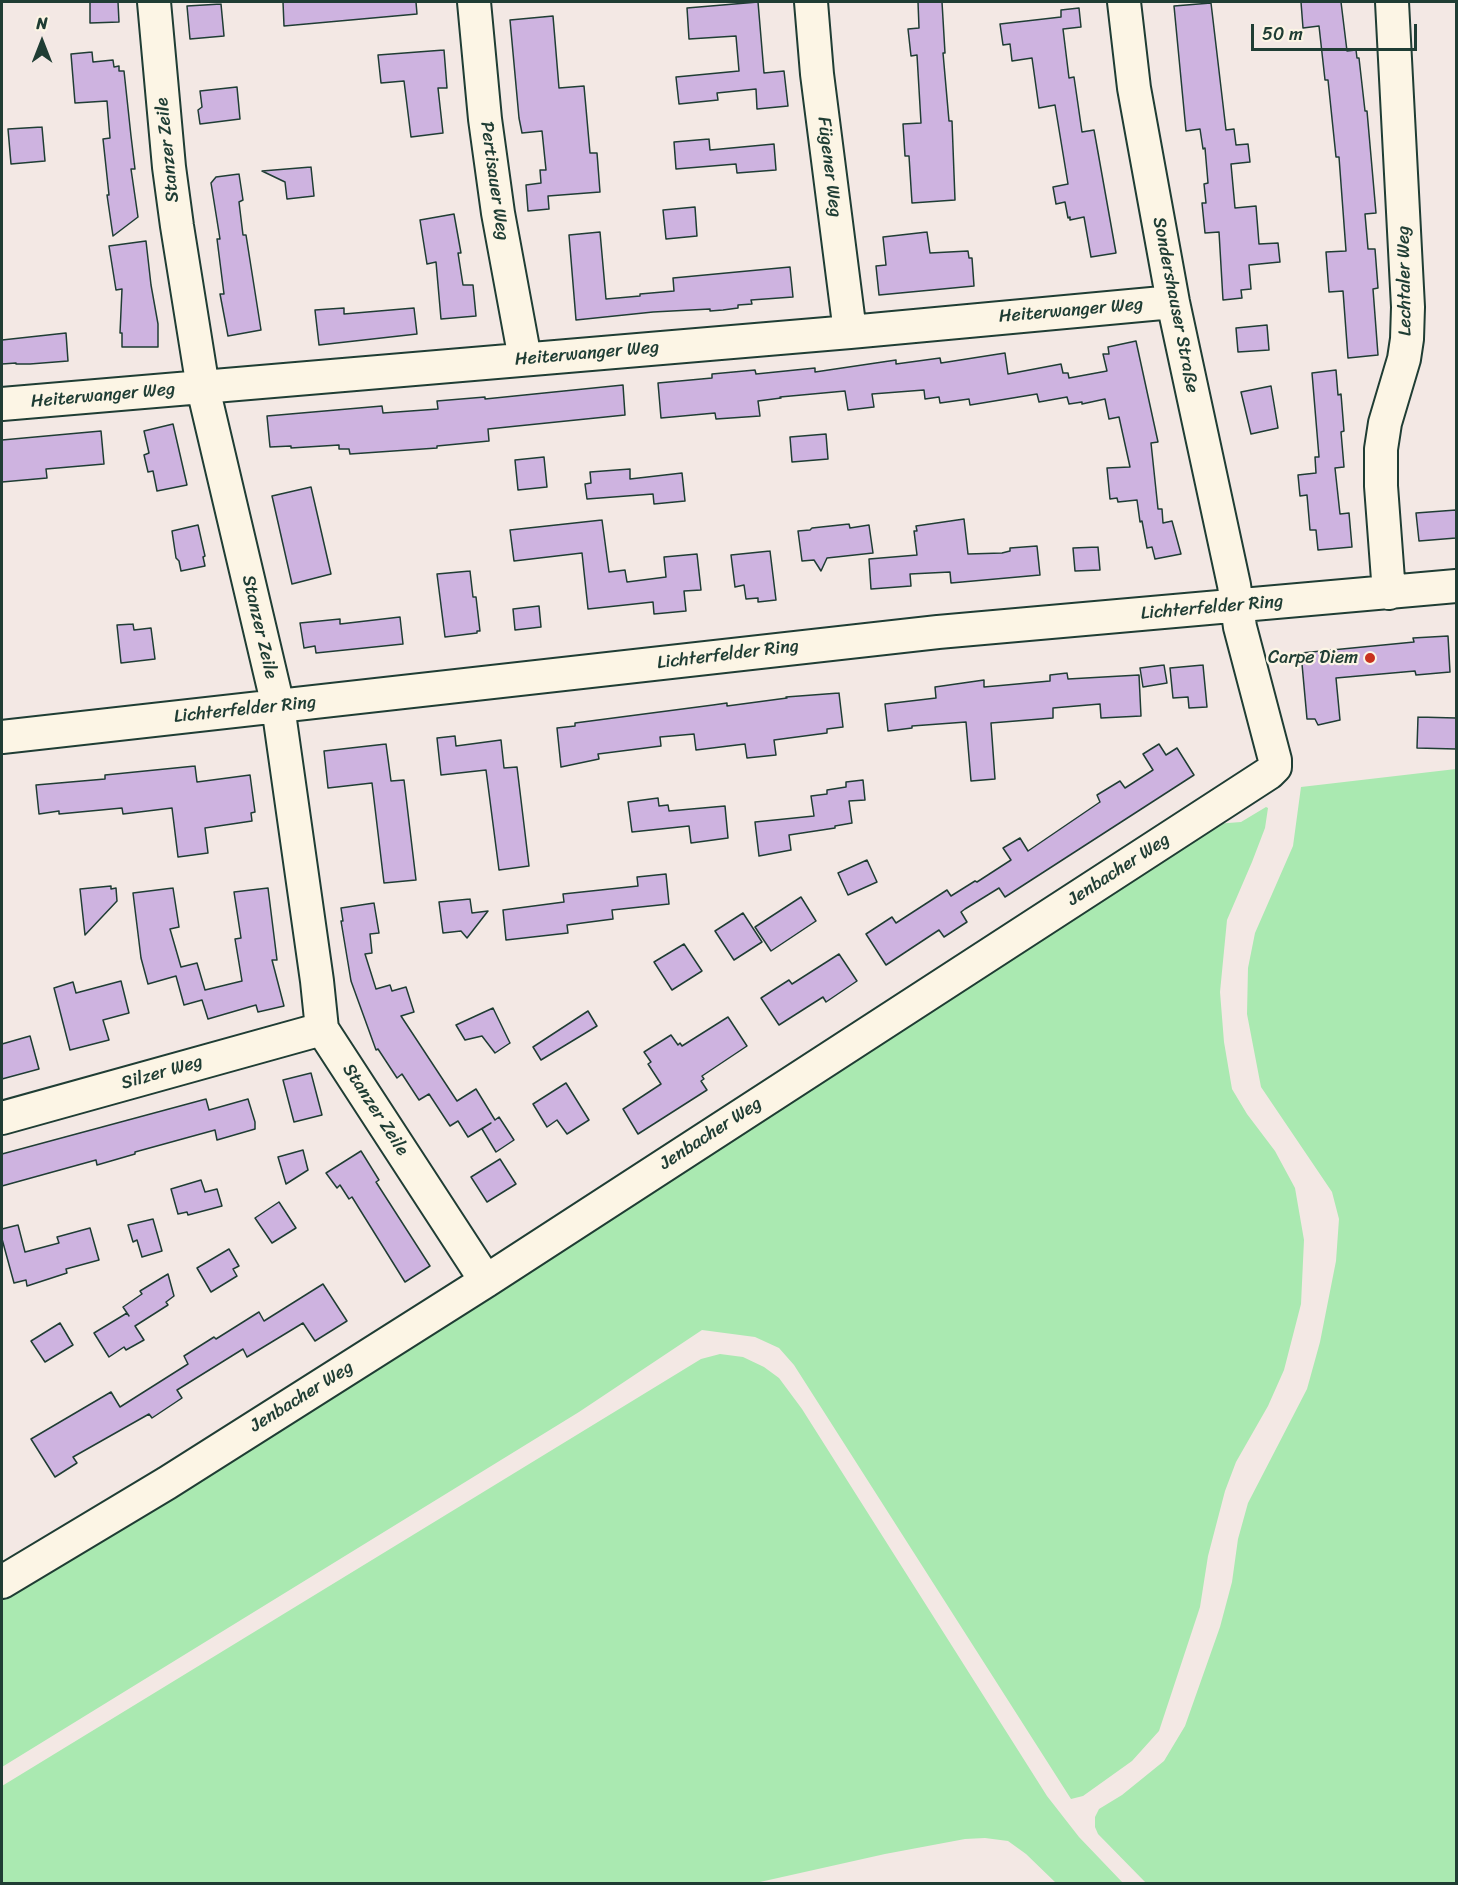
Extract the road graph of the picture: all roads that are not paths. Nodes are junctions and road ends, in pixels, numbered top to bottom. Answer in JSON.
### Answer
{"nodes":[{"id":1,"x":154,"y":2,"type":"edge"},
{"id":2,"x":474,"y":2,"type":"edge"},
{"id":3,"x":811,"y":2,"type":"edge"},
{"id":4,"x":1124,"y":2,"type":"edge"},
{"id":5,"x":1392,"y":2,"type":"edge"},
{"id":6,"x":1173,"y":302,"type":"junction"},
{"id":7,"x":850,"y":332,"type":"junction"},
{"id":8,"x":525,"y":359,"type":"junction"},
{"id":9,"x":203,"y":388,"type":"junction"},
{"id":10,"x":2,"y":405,"type":"edge"},
{"id":11,"x":1456,"y":586,"type":"edge"},
{"id":12,"x":1389,"y":593,"type":"junction"},
{"id":13,"x":1237,"y":606,"type":"junction"},
{"id":14,"x":278,"y":706,"type":"junction"},
{"id":15,"x":2,"y":737,"type":"edge"},
{"id":16,"x":322,"y":1029,"type":"junction"},
{"id":17,"x":2,"y":1118,"type":"edge"},
{"id":18,"x":486,"y":1281,"type":"junction"},
{"id":19,"x":2,"y":1582,"type":"edge"}],
"edges":[{"from":1,"to":9,"type":"street","name":"Stanzer Zeile"},
{"from":2,"to":8,"type":"street","name":"Pertisauer Weg"},
{"from":3,"to":7,"type":"street","name":"Fügener Weg"},
{"from":4,"to":6,"type":"street","name":"Sondershauser Straße"},
{"from":5,"to":12,"type":"street","name":"Lechtaler Weg"},
{"from":6,"to":7,"type":"street","name":"Heiterwanger Weg"},
{"from":6,"to":13,"type":"street","name":"Sondershauser Straße"},
{"from":7,"to":8,"type":"street","name":"Heiterwanger Weg"},
{"from":8,"to":9,"type":"street","name":"Heiterwanger Weg"},
{"from":9,"to":10,"type":"street","name":"Heiterwanger Weg"},
{"from":9,"to":14,"type":"street","name":"Stanzer Zeile"},
{"from":11,"to":12,"type":"street","name":"Lichterfelder Ring"},
{"from":12,"to":13,"type":"street","name":"Lichterfelder Ring"},
{"from":13,"to":14,"type":"street","name":"Lichterfelder Ring"},
{"from":13,"to":18,"type":"street","name":"Jenbacher Weg"},
{"from":14,"to":15,"type":"street","name":"Lichterfelder Ring"},
{"from":14,"to":16,"type":"street","name":"Stanzer Zeile"},
{"from":16,"to":17,"type":"street","name":"Silzer Weg"},
{"from":16,"to":18,"type":"street","name":"Stanzer Zeile"},
{"from":18,"to":19,"type":"street","name":"Jenbacher Weg"}]}
